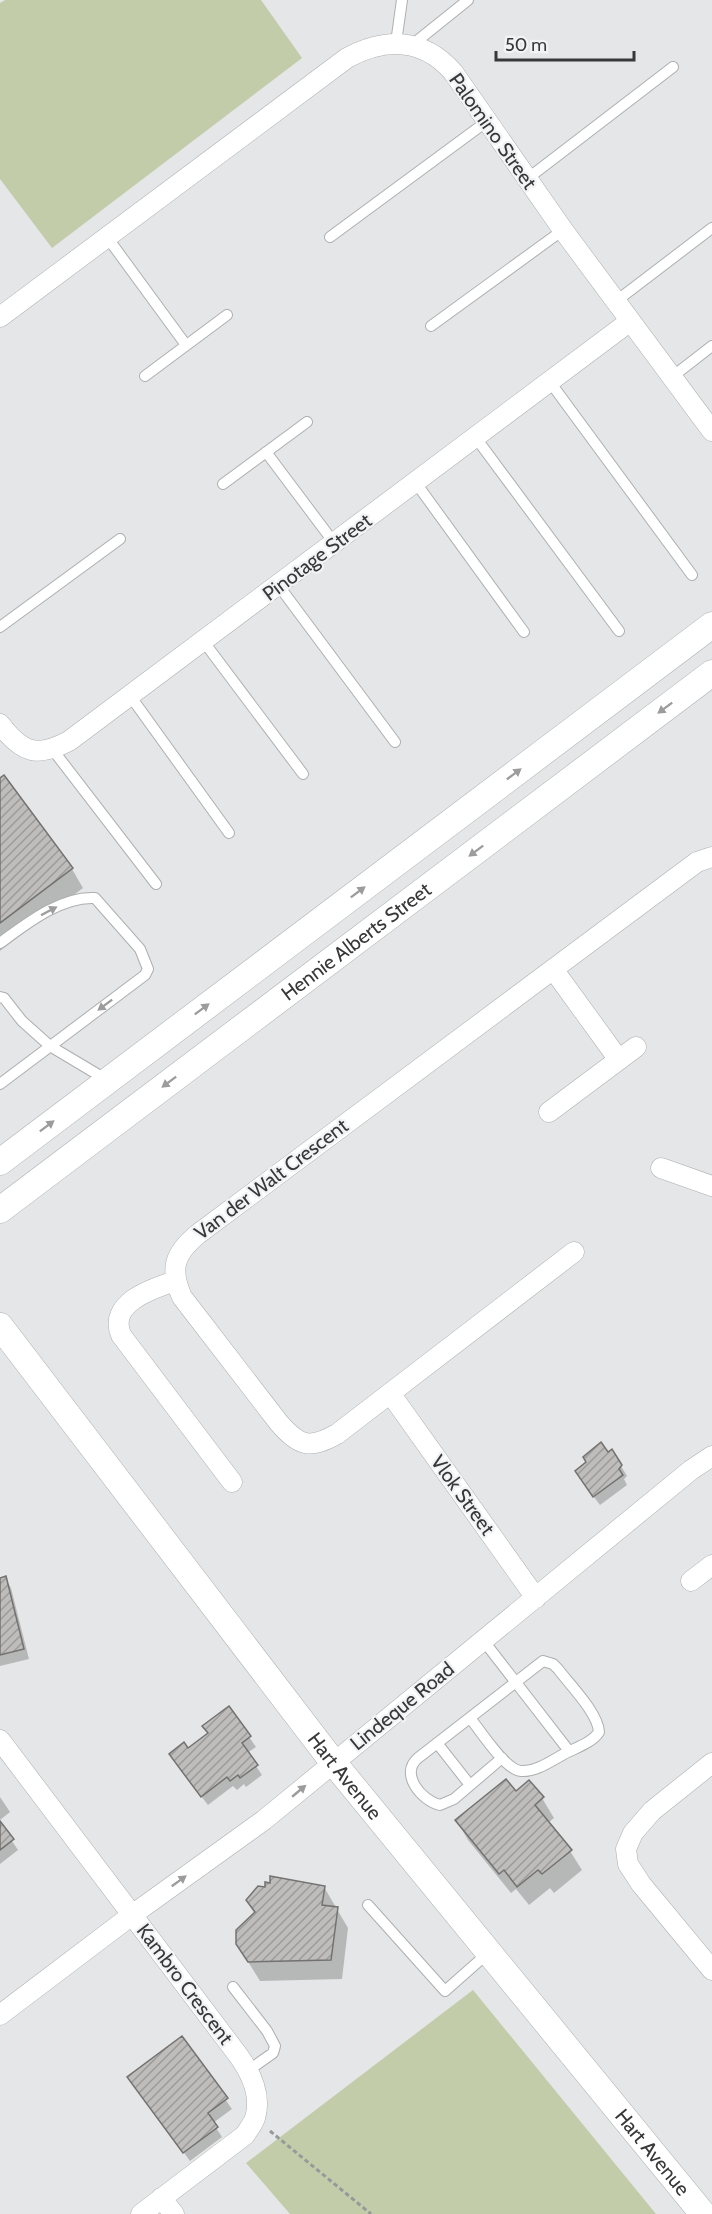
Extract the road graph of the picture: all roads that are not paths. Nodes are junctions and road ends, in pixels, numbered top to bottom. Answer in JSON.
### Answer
{"nodes":[{"id":1,"x":402,"y":0,"type":"edge"},
{"id":2,"x":468,"y":0,"type":"edge"},
{"id":3,"x":404,"y":44,"type":"junction"},
{"id":4,"x":673,"y":67,"type":"dead end"},
{"id":5,"x":486,"y":122,"type":"junction"},
{"id":6,"x":527,"y":179,"type":"junction"},
{"id":7,"x":712,"y":228,"type":"edge"},
{"id":8,"x":563,"y":230,"type":"junction"},
{"id":9,"x":107,"y":237,"type":"junction"},
{"id":10,"x":330,"y":237,"type":"dead end"},
{"id":11,"x":615,"y":302,"type":"junction"},
{"id":12,"x":227,"y":315,"type":"dead end"},
{"id":13,"x":0,"y":317,"type":"edge"},
{"id":14,"x":629,"y":322,"type":"junction"},
{"id":15,"x":431,"y":326,"type":"dead end"},
{"id":16,"x":186,"y":345,"type":"junction"},
{"id":17,"x":712,"y":346,"type":"edge"},
{"id":18,"x":145,"y":376,"type":"dead end"},
{"id":19,"x":672,"y":377,"type":"junction"},
{"id":20,"x":550,"y":382,"type":"junction"},
{"id":21,"x":307,"y":422,"type":"dead end"},
{"id":22,"x":712,"y":431,"type":"edge"},
{"id":23,"x":476,"y":438,"type":"junction"},
{"id":24,"x":266,"y":452,"type":"junction"},
{"id":25,"x":416,"y":483,"type":"junction"},
{"id":26,"x":223,"y":484,"type":"dead end"},
{"id":27,"x":120,"y":539,"type":"dead end"},
{"id":28,"x":334,"y":544,"type":"junction"},
{"id":29,"x":692,"y":575,"type":"dead end"},
{"id":30,"x":279,"y":586,"type":"junction"},
{"id":31,"x":712,"y":625,"type":"edge"},
{"id":32,"x":0,"y":627,"type":"edge"},
{"id":33,"x":619,"y":631,"type":"dead end"},
{"id":34,"x":524,"y":632,"type":"dead end"},
{"id":35,"x":204,"y":642,"type":"junction"},
{"id":36,"x":712,"y":673,"type":"edge"},
{"id":37,"x":131,"y":697,"type":"junction"},
{"id":38,"x":0,"y":724,"type":"edge"},
{"id":39,"x":395,"y":742,"type":"dead end"},
{"id":40,"x":53,"y":750,"type":"junction"},
{"id":41,"x":303,"y":774,"type":"dead end"},
{"id":42,"x":229,"y":832,"type":"dead end"},
{"id":43,"x":712,"y":857,"type":"edge"},
{"id":44,"x":156,"y":884,"type":"dead end"},
{"id":45,"x":0,"y":943,"type":"edge"},
{"id":46,"x":553,"y":969,"type":"junction"},
{"id":47,"x":0,"y":997,"type":"edge"},
{"id":48,"x":50,"y":1047,"type":"junction"},
{"id":49,"x":636,"y":1047,"type":"dead end"},
{"id":50,"x":619,"y":1060,"type":"junction"},
{"id":51,"x":107,"y":1081,"type":"junction"},
{"id":52,"x":0,"y":1084,"type":"edge"},
{"id":53,"x":549,"y":1112,"type":"dead end"},
{"id":54,"x":1,"y":1158,"type":"edge"},
{"id":55,"x":661,"y":1168,"type":"dead end"},
{"id":56,"x":712,"y":1186,"type":"edge"},
{"id":57,"x":0,"y":1210,"type":"edge"},
{"id":58,"x":574,"y":1252,"type":"dead end"},
{"id":59,"x":175,"y":1281,"type":"junction"},
{"id":60,"x":0,"y":1326,"type":"edge"},
{"id":61,"x":390,"y":1393,"type":"junction"},
{"id":62,"x":712,"y":1456,"type":"edge"},
{"id":63,"x":232,"y":1482,"type":"dead end"},
{"id":64,"x":712,"y":1565,"type":"edge"},
{"id":65,"x":691,"y":1581,"type":"dead end"},
{"id":66,"x":536,"y":1598,"type":"junction"},
{"id":67,"x":483,"y":1640,"type":"junction"},
{"id":68,"x":515,"y":1682,"type":"junction"},
{"id":69,"x":470,"y":1718,"type":"junction"},
{"id":70,"x":0,"y":1740,"type":"edge"},
{"id":71,"x":437,"y":1743,"type":"junction"},
{"id":72,"x":569,"y":1751,"type":"junction"},
{"id":73,"x":502,"y":1758,"type":"junction"},
{"id":74,"x":333,"y":1762,"type":"junction"},
{"id":75,"x":712,"y":1763,"type":"edge"},
{"id":76,"x":470,"y":1785,"type":"junction"},
{"id":77,"x":368,"y":1905,"type":"dead end"},
{"id":78,"x":132,"y":1915,"type":"junction"},
{"id":79,"x":489,"y":1952,"type":"junction"},
{"id":80,"x":712,"y":1970,"type":"edge"},
{"id":81,"x":233,"y":1987,"type":"dead end"},
{"id":82,"x":0,"y":2015,"type":"edge"},
{"id":83,"x":249,"y":2070,"type":"junction"},
{"id":84,"x":161,"y":2198,"type":"junction"},
{"id":85,"x":141,"y":2214,"type":"edge"},
{"id":86,"x":174,"y":2214,"type":"edge"},
{"id":87,"x":703,"y":2214,"type":"edge"}],
"edges":[{"from":1,"to":3,"type":"lane"},
{"from":2,"to":3,"type":"lane"},
{"from":3,"to":5,"type":"street","name":"Palomino Street"},
{"from":3,"to":9,"type":"street"},
{"from":4,"to":6,"type":"lane"},
{"from":5,"to":6,"type":"street","name":"Palomino Street"},
{"from":5,"to":10,"type":"lane"},
{"from":6,"to":8,"type":"street","name":"Palomino Street"},
{"from":7,"to":11,"type":"lane"},
{"from":8,"to":11,"type":"street","name":"Palomino Street"},
{"from":8,"to":15,"type":"lane"},
{"from":9,"to":13,"type":"street"},
{"from":9,"to":16,"type":"lane"},
{"from":11,"to":14,"type":"street","name":"Palomino Street"},
{"from":12,"to":16,"type":"lane"},
{"from":14,"to":19,"type":"street","name":"Palomino Street"},
{"from":14,"to":20,"type":"street","name":"Pinotage Street"},
{"from":16,"to":18,"type":"lane"},
{"from":17,"to":19,"type":"lane"},
{"from":19,"to":22,"type":"street","name":"Palomino Street"},
{"from":20,"to":23,"type":"street","name":"Pinotage Street"},
{"from":20,"to":29,"type":"lane"},
{"from":21,"to":24,"type":"lane"},
{"from":23,"to":25,"type":"street","name":"Pinotage Street"},
{"from":23,"to":33,"type":"lane"},
{"from":24,"to":26,"type":"lane"},
{"from":24,"to":28,"type":"lane"},
{"from":25,"to":28,"type":"street","name":"Pinotage Street"},
{"from":25,"to":34,"type":"lane"},
{"from":27,"to":32,"type":"lane"},
{"from":28,"to":30,"type":"street","name":"Pinotage Street"},
{"from":30,"to":35,"type":"street","name":"Pinotage Street"},
{"from":30,"to":39,"type":"lane"},
{"from":51,"to":31,"type":"street","name":"Hennie Alberts Street","one_way":true},
{"from":35,"to":37,"type":"street","name":"Pinotage Street"},
{"from":35,"to":41,"type":"lane"},
{"from":36,"to":57,"type":"street","name":"Hennie Alberts Street","one_way":true},
{"from":37,"to":40,"type":"street","name":"Pinotage Street"},
{"from":37,"to":42,"type":"lane"},
{"from":38,"to":40,"type":"street"},
{"from":40,"to":44,"type":"lane"},
{"from":43,"to":46,"type":"street","name":"Van der Walt Crescent"},
{"from":45,"to":48,"type":"lane","one_way":true},
{"from":46,"to":50,"type":"street"},
{"from":46,"to":59,"type":"street","name":"Van der Walt Crescent"},
{"from":47,"to":48,"type":"lane"},
{"from":48,"to":51,"type":"lane"},
{"from":48,"to":52,"type":"lane"},
{"from":49,"to":50,"type":"street"},
{"from":50,"to":53,"type":"street"},
{"from":54,"to":51,"type":"street","name":"Hennie Alberts Street","one_way":true},
{"from":55,"to":56,"type":"street"},
{"from":58,"to":61,"type":"street"},
{"from":59,"to":61,"type":"street"},
{"from":59,"to":63,"type":"street"},
{"from":60,"to":74,"type":"street","name":"Hart Avenue"},
{"from":61,"to":66,"type":"street","name":"Vlok Street"},
{"from":62,"to":66,"type":"street","name":"Lindeque Road"},
{"from":64,"to":65,"type":"street"},
{"from":66,"to":67,"type":"street","name":"Lindeque Road"},
{"from":67,"to":68,"type":"lane"},
{"from":67,"to":74,"type":"street","name":"Lindeque Road"},
{"from":68,"to":69,"type":"lane"},
{"from":68,"to":72,"type":"lane"},
{"from":68,"to":72,"type":"lane"},
{"from":69,"to":71,"type":"lane"},
{"from":69,"to":73,"type":"lane"},
{"from":70,"to":78,"type":"street","name":"Kambro Crescent"},
{"from":71,"to":76,"type":"lane"},
{"from":71,"to":76,"type":"lane"},
{"from":72,"to":73,"type":"lane"},
{"from":73,"to":76,"type":"lane"},
{"from":78,"to":74,"type":"street","name":"Lindeque Road","one_way":true},
{"from":74,"to":79,"type":"street","name":"Hart Avenue"},
{"from":75,"to":80,"type":"street"},
{"from":77,"to":79,"type":"lane"},
{"from":78,"to":82,"type":"street","name":"Lindeque Road"},
{"from":78,"to":83,"type":"street","name":"Kambro Crescent"},
{"from":79,"to":87,"type":"street","name":"Hart Avenue"},
{"from":81,"to":83,"type":"lane"},
{"from":83,"to":84,"type":"street","name":"Kambro Crescent"},
{"from":84,"to":85,"type":"street"},
{"from":84,"to":86,"type":"street"}]}
